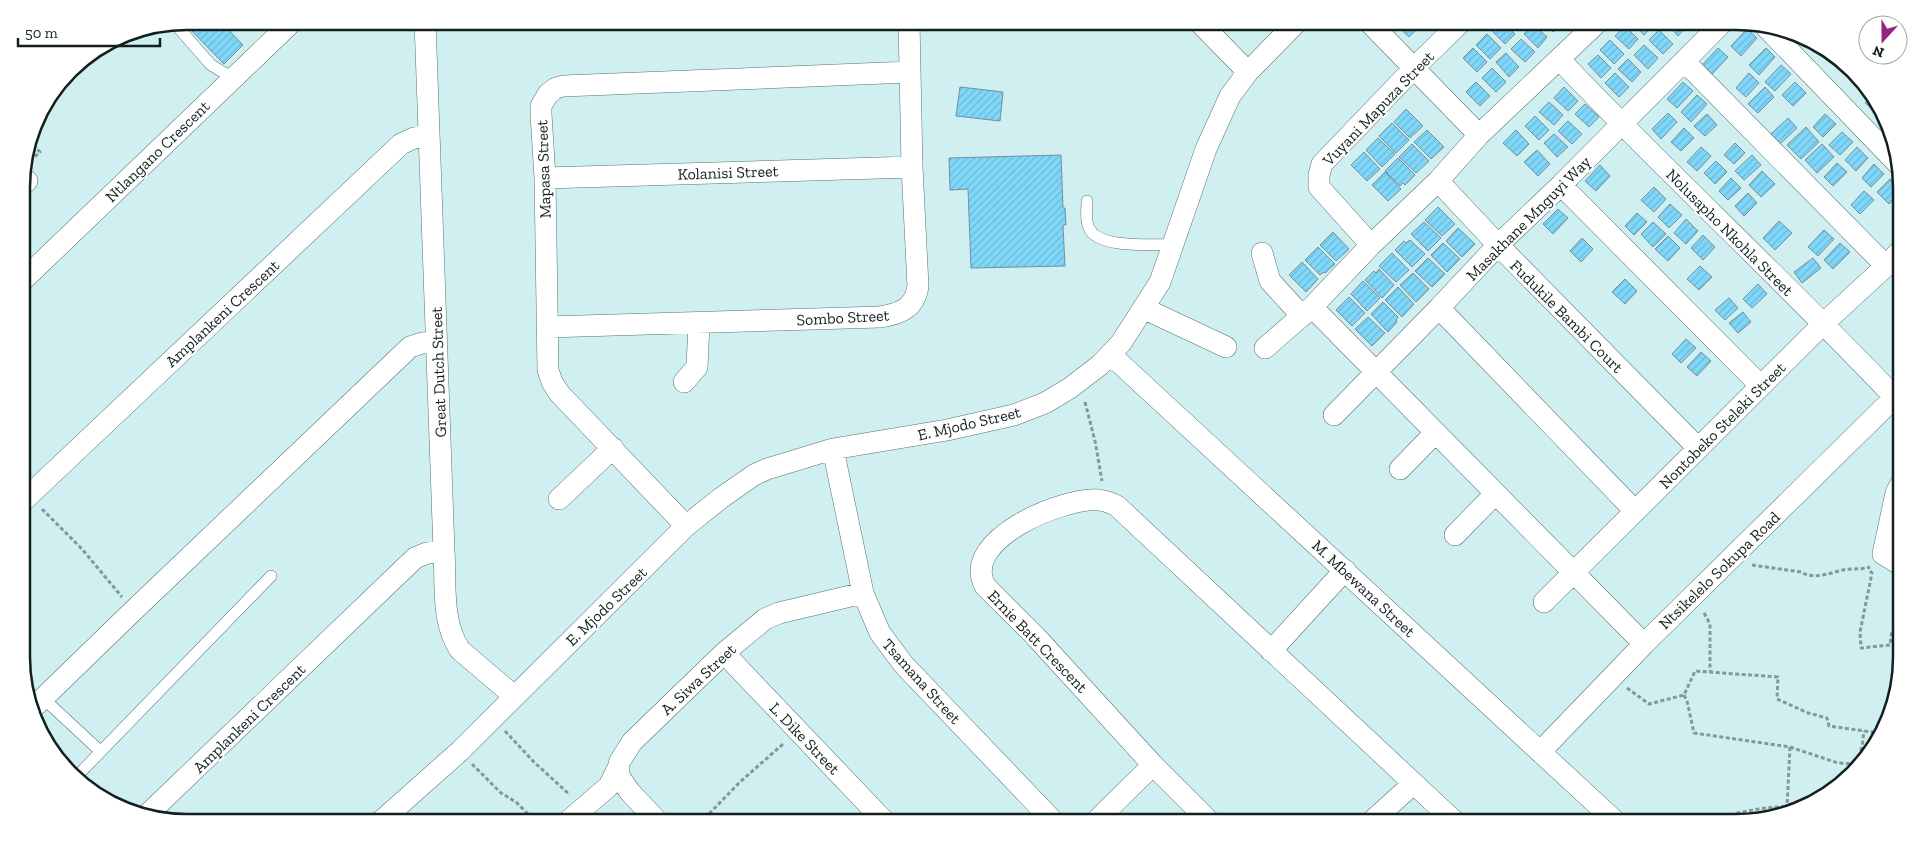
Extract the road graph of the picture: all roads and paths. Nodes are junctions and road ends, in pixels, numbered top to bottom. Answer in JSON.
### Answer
{"nodes":[{"id":1,"x":181,"y":30,"type":"edge"},
{"id":2,"x":284,"y":30,"type":"edge"},
{"id":3,"x":425,"y":30,"type":"edge"},
{"id":4,"x":909,"y":30,"type":"edge"},
{"id":5,"x":1207,"y":30,"type":"edge"},
{"id":6,"x":1289,"y":30,"type":"edge"},
{"id":7,"x":1377,"y":30,"type":"edge"},
{"id":8,"x":1453,"y":30,"type":"edge"},
{"id":9,"x":1590,"y":30,"type":"edge"},
{"id":10,"x":1715,"y":30,"type":"edge"},
{"id":11,"x":1773,"y":35,"type":"edge"},
{"id":12,"x":1560,"y":60,"type":"junction"},
{"id":13,"x":1684,"y":61,"type":"junction"},
{"id":14,"x":1415,"y":68,"type":"junction"},
{"id":15,"x":910,"y":72,"type":"junction"},
{"id":16,"x":1248,"y":72,"type":"junction"},
{"id":17,"x":233,"y":78,"type":"junction"},
{"id":18,"x":1621,"y":124,"type":"junction"},
{"id":19,"x":429,"y":135,"type":"junction"},
{"id":20,"x":1480,"y":135,"type":"junction"},
{"id":21,"x":35,"y":147,"type":"edge"},
{"id":22,"x":1890,"y":156,"type":"edge"},
{"id":23,"x":31,"y":167,"type":"edge"},
{"id":24,"x":912,"y":167,"type":"junction"},
{"id":25,"x":545,"y":178,"type":"junction"},
{"id":26,"x":1438,"y":181,"type":"junction"},
{"id":27,"x":1560,"y":185,"type":"junction"},
{"id":28,"x":1087,"y":201,"type":"dead end"},
{"id":29,"x":1371,"y":245,"type":"junction"},
{"id":30,"x":1498,"y":245,"type":"junction"},
{"id":31,"x":1173,"y":246,"type":"junction"},
{"id":32,"x":1262,"y":253,"type":"dead end"},
{"id":33,"x":1893,"y":259,"type":"edge"},
{"id":34,"x":1886,"y":266,"type":"junction"},
{"id":35,"x":30,"y":273,"type":"edge"},
{"id":36,"x":1143,"y":308,"type":"junction"},
{"id":37,"x":1439,"y":308,"type":"junction"},
{"id":38,"x":1307,"y":312,"type":"junction"},
{"id":39,"x":699,"y":323,"type":"junction"},
{"id":40,"x":1823,"y":324,"type":"junction"},
{"id":41,"x":547,"y":327,"type":"junction"},
{"id":42,"x":436,"y":342,"type":"junction"},
{"id":43,"x":1226,"y":347,"type":"dead end"},
{"id":44,"x":1266,"y":349,"type":"dead end"},
{"id":45,"x":1111,"y":355,"type":"junction"},
{"id":46,"x":1377,"y":372,"type":"junction"},
{"id":47,"x":1083,"y":378,"type":"junction"},
{"id":48,"x":684,"y":382,"type":"dead end"},
{"id":49,"x":1761,"y":386,"type":"junction"},
{"id":50,"x":1893,"y":391,"type":"edge"},
{"id":51,"x":1893,"y":403,"type":"edge"},
{"id":52,"x":1334,"y":415,"type":"dead end"},
{"id":53,"x":1435,"y":433,"type":"junction"},
{"id":54,"x":613,"y":448,"type":"junction"},
{"id":55,"x":1698,"y":448,"type":"junction"},
{"id":56,"x":833,"y":449,"type":"junction"},
{"id":57,"x":1399,"y":469,"type":"dead end"},
{"id":58,"x":1495,"y":494,"type":"junction"},
{"id":59,"x":559,"y":500,"type":"dead end"},
{"id":60,"x":1105,"y":501,"type":"junction"},
{"id":61,"x":30,"y":503,"type":"edge"},
{"id":62,"x":1893,"y":503,"type":"edge"},
{"id":63,"x":1635,"y":511,"type":"junction"},
{"id":64,"x":686,"y":526,"type":"junction"},
{"id":65,"x":1455,"y":535,"type":"dead end"},
{"id":66,"x":444,"y":551,"type":"junction"},
{"id":67,"x":1737,"y":554,"type":"junction"},
{"id":68,"x":1876,"y":561,"type":"junction"},
{"id":69,"x":1893,"y":564,"type":"edge"},
{"id":70,"x":1345,"y":570,"type":"junction"},
{"id":71,"x":1575,"y":572,"type":"junction"},
{"id":72,"x":271,"y":576,"type":"dead end"},
{"id":73,"x":863,"y":593,"type":"junction"},
{"id":74,"x":1695,"y":594,"type":"junction"},
{"id":75,"x":1545,"y":602,"type":"dead end"},
{"id":76,"x":126,"y":604,"type":"dead end"},
{"id":77,"x":1893,"y":630,"type":"edge"},
{"id":78,"x":1644,"y":644,"type":"junction"},
{"id":79,"x":1271,"y":651,"type":"junction"},
{"id":80,"x":724,"y":653,"type":"junction"},
{"id":81,"x":1710,"y":671,"type":"junction"},
{"id":82,"x":1612,"y":678,"type":"junction"},
{"id":83,"x":1684,"y":695,"type":"junction"},
{"id":84,"x":514,"y":696,"type":"junction"},
{"id":85,"x":39,"y":703,"type":"edge"},
{"id":86,"x":492,"y":718,"type":"junction"},
{"id":87,"x":798,"y":731,"type":"junction"},
{"id":88,"x":1864,"y":731,"type":"junction"},
{"id":89,"x":1874,"y":732,"type":"edge"},
{"id":90,"x":1790,"y":747,"type":"junction"},
{"id":91,"x":100,"y":751,"type":"junction"},
{"id":92,"x":460,"y":751,"type":"junction"},
{"id":93,"x":1540,"y":752,"type":"junction"},
{"id":94,"x":1859,"y":755,"type":"edge"},
{"id":95,"x":1852,"y":763,"type":"edge"},
{"id":96,"x":1153,"y":765,"type":"junction"},
{"id":97,"x":618,"y":768,"type":"junction"},
{"id":98,"x":81,"y":772,"type":"edge"},
{"id":99,"x":1413,"y":784,"type":"junction"},
{"id":100,"x":1787,"y":806,"type":"joint"},
{"id":101,"x":584,"y":807,"type":"junction"},
{"id":102,"x":1775,"y":807,"type":"joint"},
{"id":103,"x":153,"y":810,"type":"edge"},
{"id":104,"x":389,"y":814,"type":"edge"},
{"id":105,"x":528,"y":814,"type":"edge"},
{"id":106,"x":576,"y":814,"type":"edge"},
{"id":107,"x":651,"y":814,"type":"edge"},
{"id":108,"x":709,"y":814,"type":"edge"},
{"id":109,"x":877,"y":814,"type":"edge"},
{"id":110,"x":1047,"y":814,"type":"edge"},
{"id":111,"x":1102,"y":814,"type":"edge"},
{"id":112,"x":1203,"y":814,"type":"edge"},
{"id":113,"x":1379,"y":814,"type":"edge"},
{"id":114,"x":1447,"y":814,"type":"edge"},
{"id":115,"x":1607,"y":814,"type":"edge"},
{"id":116,"x":1730,"y":814,"type":"edge"}],
"edges":[{"from":1,"to":17,"type":"lane"},
{"from":2,"to":17,"type":"street","name":"Ntlangano Crescent"},
{"from":3,"to":19,"type":"street","name":"Great Dutch Street"},
{"from":4,"to":15,"type":"street","name":"Sombo Street"},
{"from":5,"to":16,"type":"street"},
{"from":6,"to":16,"type":"street","name":"E. Mjodo Street"},
{"from":7,"to":14,"type":"street"},
{"from":8,"to":14,"type":"street","name":"Vuyani Mapuza Street"},
{"from":9,"to":12,"type":"street"},
{"from":10,"to":13,"type":"street","name":"Masakhane Mnguyi Way"},
{"from":11,"to":22,"type":"street"},
{"from":12,"to":18,"type":"street","name":"Nolusapho Nkohla Street"},
{"from":12,"to":20,"type":"street"},
{"from":13,"to":18,"type":"street","name":"Masakhane Mnguyi Way"},
{"from":13,"to":34,"type":"street"},
{"from":14,"to":20,"type":"street"},
{"from":14,"to":29,"type":"street","name":"Vuyani Mapuza Street"},
{"from":15,"to":24,"type":"street","name":"Sombo Street"},
{"from":15,"to":25,"type":"street","name":"Mapasa Street"},
{"from":16,"to":31,"type":"street","name":"E. Mjodo Street"},
{"from":17,"to":35,"type":"street","name":"Ntlangano Crescent"},
{"from":18,"to":27,"type":"street","name":"Masakhane Mnguyi Way"},
{"from":18,"to":40,"type":"street","name":"Nolusapho Nkohla Street"},
{"from":19,"to":42,"type":"street","name":"Great Dutch Street"},
{"from":19,"to":61,"type":"street","name":"Amplankeni Crescent"},
{"from":20,"to":26,"type":"street"},
{"from":21,"to":23,"type":"path"},
{"from":24,"to":25,"type":"street","name":"Kolanisi Street"},
{"from":24,"to":39,"type":"street","name":"Sombo Street"},
{"from":25,"to":41,"type":"street","name":"Mapasa Street"},
{"from":26,"to":29,"type":"street"},
{"from":26,"to":30,"type":"street","name":"Fudukile Bambi Court"},
{"from":27,"to":30,"type":"street","name":"Masakhane Mnguyi Way"},
{"from":27,"to":49,"type":"street"},
{"from":28,"to":31,"type":"lane"},
{"from":29,"to":38,"type":"street"},
{"from":30,"to":37,"type":"street","name":"Masakhane Mnguyi Way"},
{"from":30,"to":55,"type":"street","name":"Fudukile Bambi Court"},
{"from":31,"to":36,"type":"street","name":"E. Mjodo Street"},
{"from":32,"to":38,"type":"street"},
{"from":33,"to":34,"type":"street","name":"Nontobeko Steleki Street"},
{"from":34,"to":40,"type":"street","name":"Nontobeko Steleki Street"},
{"from":36,"to":43,"type":"street"},
{"from":36,"to":45,"type":"street","name":"E. Mjodo Street"},
{"from":37,"to":46,"type":"street","name":"Masakhane Mnguyi Way"},
{"from":37,"to":63,"type":"street"},
{"from":38,"to":44,"type":"street"},
{"from":38,"to":46,"type":"street"},
{"from":39,"to":41,"type":"street","name":"Sombo Street"},
{"from":39,"to":48,"type":"street"},
{"from":40,"to":49,"type":"street","name":"Nontobeko Steleki Street"},
{"from":40,"to":50,"type":"street","name":"Nolusapho Nkohla Street"},
{"from":41,"to":54,"type":"street","name":"Mapasa Street"},
{"from":42,"to":66,"type":"street","name":"Great Dutch Street"},
{"from":42,"to":85,"type":"street"},
{"from":45,"to":47,"type":"street","name":"E. Mjodo Street"},
{"from":45,"to":70,"type":"street","name":"M. Mbewana Street"},
{"from":46,"to":52,"type":"street","name":"Masakhane Mnguyi Way"},
{"from":46,"to":53,"type":"street"},
{"from":47,"to":56,"type":"street","name":"E. Mjodo Street"},
{"from":47,"to":60,"type":"path"},
{"from":49,"to":55,"type":"street","name":"Nontobeko Steleki Street"},
{"from":51,"to":67,"type":"street","name":"Ntsikelelo Sokupa Road"},
{"from":53,"to":57,"type":"street"},
{"from":53,"to":58,"type":"street"},
{"from":54,"to":59,"type":"street"},
{"from":54,"to":64,"type":"street","name":"Mapasa Street"},
{"from":55,"to":63,"type":"street","name":"Nontobeko Steleki Street"},
{"from":56,"to":64,"type":"street","name":"E. Mjodo Street"},
{"from":56,"to":73,"type":"street","name":"Tsamana Street"},
{"from":58,"to":65,"type":"street"},
{"from":58,"to":71,"type":"street"},
{"from":60,"to":79,"type":"street"},
{"from":60,"to":96,"type":"street","name":"Ernie Batt Crescent"},
{"from":61,"to":76,"type":"path"},
{"from":62,"to":68,"type":"street"},
{"from":63,"to":71,"type":"street","name":"Nontobeko Steleki Street"},
{"from":64,"to":84,"type":"street","name":"E. Mjodo Street"},
{"from":66,"to":84,"type":"street","name":"Great Dutch Street"},
{"from":66,"to":103,"type":"street","name":"Amplankeni Crescent"},
{"from":67,"to":68,"type":"path"},
{"from":67,"to":74,"type":"street","name":"Ntsikelelo Sokupa Road"},
{"from":68,"to":69,"type":"street"},
{"from":68,"to":77,"type":"path"},
{"from":70,"to":79,"type":"street"},
{"from":70,"to":93,"type":"street","name":"M. Mbewana Street"},
{"from":71,"to":75,"type":"street","name":"Nontobeko Steleki Street"},
{"from":71,"to":78,"type":"street"},
{"from":72,"to":91,"type":"lane"},
{"from":73,"to":80,"type":"street","name":"A. Siwa Street"},
{"from":73,"to":110,"type":"street","name":"Tsamana Street"},
{"from":74,"to":78,"type":"street","name":"Ntsikelelo Sokupa Road"},
{"from":74,"to":81,"type":"path"},
{"from":78,"to":82,"type":"street","name":"Ntsikelelo Sokupa Road"},
{"from":79,"to":99,"type":"street"},
{"from":80,"to":87,"type":"street","name":"L. Dike Street"},
{"from":80,"to":97,"type":"street","name":"A. Siwa Street"},
{"from":81,"to":83,"type":"path"},
{"from":81,"to":88,"type":"path"},
{"from":82,"to":83,"type":"path"},
{"from":82,"to":93,"type":"street","name":"Ntsikelelo Sokupa Road"},
{"from":83,"to":90,"type":"path"},
{"from":84,"to":86,"type":"street","name":"E. Mjodo Street"},
{"from":85,"to":91,"type":"lane"},
{"from":86,"to":92,"type":"street","name":"E. Mjodo Street"},
{"from":86,"to":101,"type":"path"},
{"from":87,"to":108,"type":"path"},
{"from":87,"to":109,"type":"street","name":"L. Dike Street"},
{"from":88,"to":89,"type":"path"},
{"from":88,"to":94,"type":"path"},
{"from":90,"to":95,"type":"path"},
{"from":90,"to":100,"type":"path"},
{"from":91,"to":98,"type":"lane"},
{"from":92,"to":104,"type":"street","name":"E. Mjodo Street"},
{"from":92,"to":105,"type":"path"},
{"from":93,"to":115,"type":"street","name":"M. Mbewana Street"},
{"from":96,"to":111,"type":"street"},
{"from":96,"to":112,"type":"street","name":"Ernie Batt Crescent"},
{"from":97,"to":101,"type":"street","name":"A. Siwa Street"},
{"from":97,"to":107,"type":"street"},
{"from":99,"to":113,"type":"street"},
{"from":99,"to":114,"type":"street"},
{"from":100,"to":102,"type":"path"},
{"from":101,"to":106,"type":"street","name":"A. Siwa Street"},
{"from":102,"to":116,"type":"path"}]}
